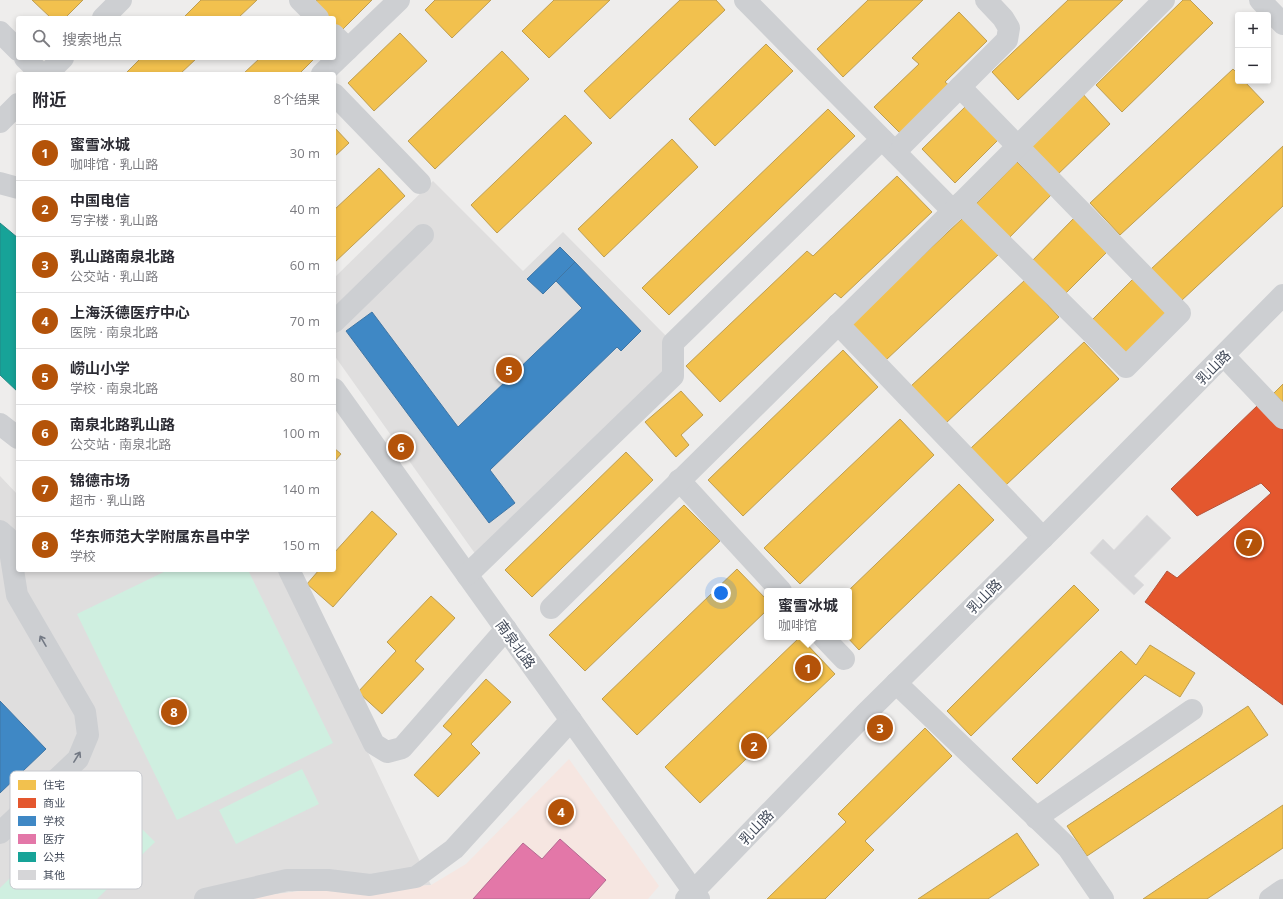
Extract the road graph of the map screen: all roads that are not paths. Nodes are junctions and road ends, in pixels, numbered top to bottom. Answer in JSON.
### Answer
{"nodes":[{"id":1,"x":121,"y":0,"type":"edge"},
{"id":2,"x":300,"y":0,"type":"edge"},
{"id":3,"x":399,"y":0,"type":"edge"},
{"id":4,"x":745,"y":0,"type":"edge"},
{"id":5,"x":986,"y":0,"type":"edge"},
{"id":6,"x":1164,"y":0,"type":"edge"},
{"id":7,"x":1260,"y":0,"type":"edge"},
{"id":8,"x":105,"y":16,"type":"edge"},
{"id":9,"x":316,"y":16,"type":"edge"},
{"id":10,"x":1283,"y":24,"type":"edge"},
{"id":11,"x":0,"y":32,"type":"edge"},
{"id":12,"x":341,"y":42,"type":"edge"},
{"id":13,"x":16,"y":48,"type":"edge"},
{"id":14,"x":27,"y":60,"type":"edge"},
{"id":15,"x":61,"y":60,"type":"edge"},
{"id":16,"x":330,"y":60,"type":"edge"},
{"id":17,"x":39,"y":72,"type":"edge"},
{"id":18,"x":49,"y":72,"type":"edge"},
{"id":19,"x":323,"y":72,"type":"edge"},
{"id":20,"x":960,"y":87,"type":"junction"},
{"id":21,"x":336,"y":96,"type":"edge"},
{"id":22,"x":16,"y":106,"type":"edge"},
{"id":23,"x":0,"y":122,"type":"edge"},
{"id":24,"x":888,"y":146,"type":"junction"},
{"id":25,"x":1018,"y":146,"type":"junction"},
{"id":26,"x":0,"y":183,"type":"edge"},
{"id":27,"x":420,"y":183,"type":"dead end"},
{"id":28,"x":16,"y":187,"type":"edge"},
{"id":29,"x":957,"y":207,"type":"junction"},
{"id":30,"x":423,"y":235,"type":"dead end"},
{"id":31,"x":1283,"y":295,"type":"edge"},
{"id":32,"x":336,"y":320,"type":"edge"},
{"id":33,"x":838,"y":324,"type":"junction"},
{"id":34,"x":1224,"y":356,"type":"junction"},
{"id":35,"x":336,"y":392,"type":"edge"},
{"id":36,"x":1283,"y":418,"type":"edge"},
{"id":37,"x":0,"y":424,"type":"edge"},
{"id":38,"x":16,"y":436,"type":"edge"},
{"id":39,"x":680,"y":480,"type":"junction"},
{"id":40,"x":0,"y":531,"type":"edge"},
{"id":41,"x":1043,"y":538,"type":"junction"},
{"id":42,"x":290,"y":572,"type":"edge"},
{"id":43,"x":467,"y":575,"type":"junction"},
{"id":44,"x":778,"y":588,"type":"edge"},
{"id":45,"x":551,"y":608,"type":"dead end"},
{"id":46,"x":506,"y":629,"type":"junction"},
{"id":47,"x":826,"y":640,"type":"edge"},
{"id":48,"x":844,"y":660,"type":"dead end"},
{"id":49,"x":896,"y":683,"type":"junction"},
{"id":50,"x":1192,"y":710,"type":"dead end"},
{"id":51,"x":571,"y":720,"type":"junction"},
{"id":52,"x":65,"y":771,"type":"edge"},
{"id":53,"x":1036,"y":818,"type":"junction"},
{"id":54,"x":10,"y":824,"type":"edge"},
{"id":55,"x":0,"y":833,"type":"edge"},
{"id":56,"x":1283,"y":890,"type":"edge"},
{"id":57,"x":693,"y":896,"type":"edge"},
{"id":58,"x":205,"y":899,"type":"edge"},
{"id":59,"x":1103,"y":899,"type":"edge"},
{"id":60,"x":1270,"y":899,"type":"edge"}],
"edges":[{"from":1,"to":8,"type":"street"},
{"from":2,"to":9,"type":"street"},
{"from":3,"to":12,"type":"street"},
{"from":4,"to":24,"type":"street"},
{"from":5,"to":20,"type":"street"},
{"from":6,"to":25,"type":"street"},
{"from":7,"to":10,"type":"street"},
{"from":11,"to":13,"type":"street"},
{"from":14,"to":17,"type":"street"},
{"from":15,"to":18,"type":"street"},
{"from":16,"to":19,"type":"street"},
{"from":20,"to":24,"type":"street"},
{"from":20,"to":25,"type":"street"},
{"from":21,"to":27,"type":"street"},
{"from":22,"to":23,"type":"street"},
{"from":24,"to":29,"type":"street"},
{"from":24,"to":43,"type":"street"},
{"from":25,"to":29,"type":"street"},
{"from":25,"to":29,"type":"street"},
{"from":26,"to":28,"type":"street"},
{"from":29,"to":33,"type":"street"},
{"from":30,"to":32,"type":"street"},
{"from":31,"to":34,"type":"street","name":"乳山路"},
{"from":33,"to":39,"type":"street"},
{"from":33,"to":41,"type":"street"},
{"from":34,"to":36,"type":"street"},
{"from":34,"to":41,"type":"street","name":"乳山路"},
{"from":35,"to":43,"type":"street","name":"南泉北路"},
{"from":37,"to":38,"type":"street"},
{"from":39,"to":44,"type":"street"},
{"from":39,"to":45,"type":"street"},
{"from":52,"to":40,"type":"street","one_way":true},
{"from":41,"to":49,"type":"street","name":"乳山路"},
{"from":42,"to":46,"type":"street"},
{"from":43,"to":46,"type":"street","name":"南泉北路"},
{"from":46,"to":51,"type":"street","name":"南泉北路"},
{"from":47,"to":48,"type":"street"},
{"from":49,"to":53,"type":"street"},
{"from":49,"to":57,"type":"street","name":"乳山路"},
{"from":50,"to":53,"type":"street"},
{"from":51,"to":57,"type":"street","name":"南泉北路"},
{"from":51,"to":58,"type":"street"},
{"from":53,"to":59,"type":"street"},
{"from":55,"to":54,"type":"street","one_way":true},
{"from":56,"to":60,"type":"street"}]}
